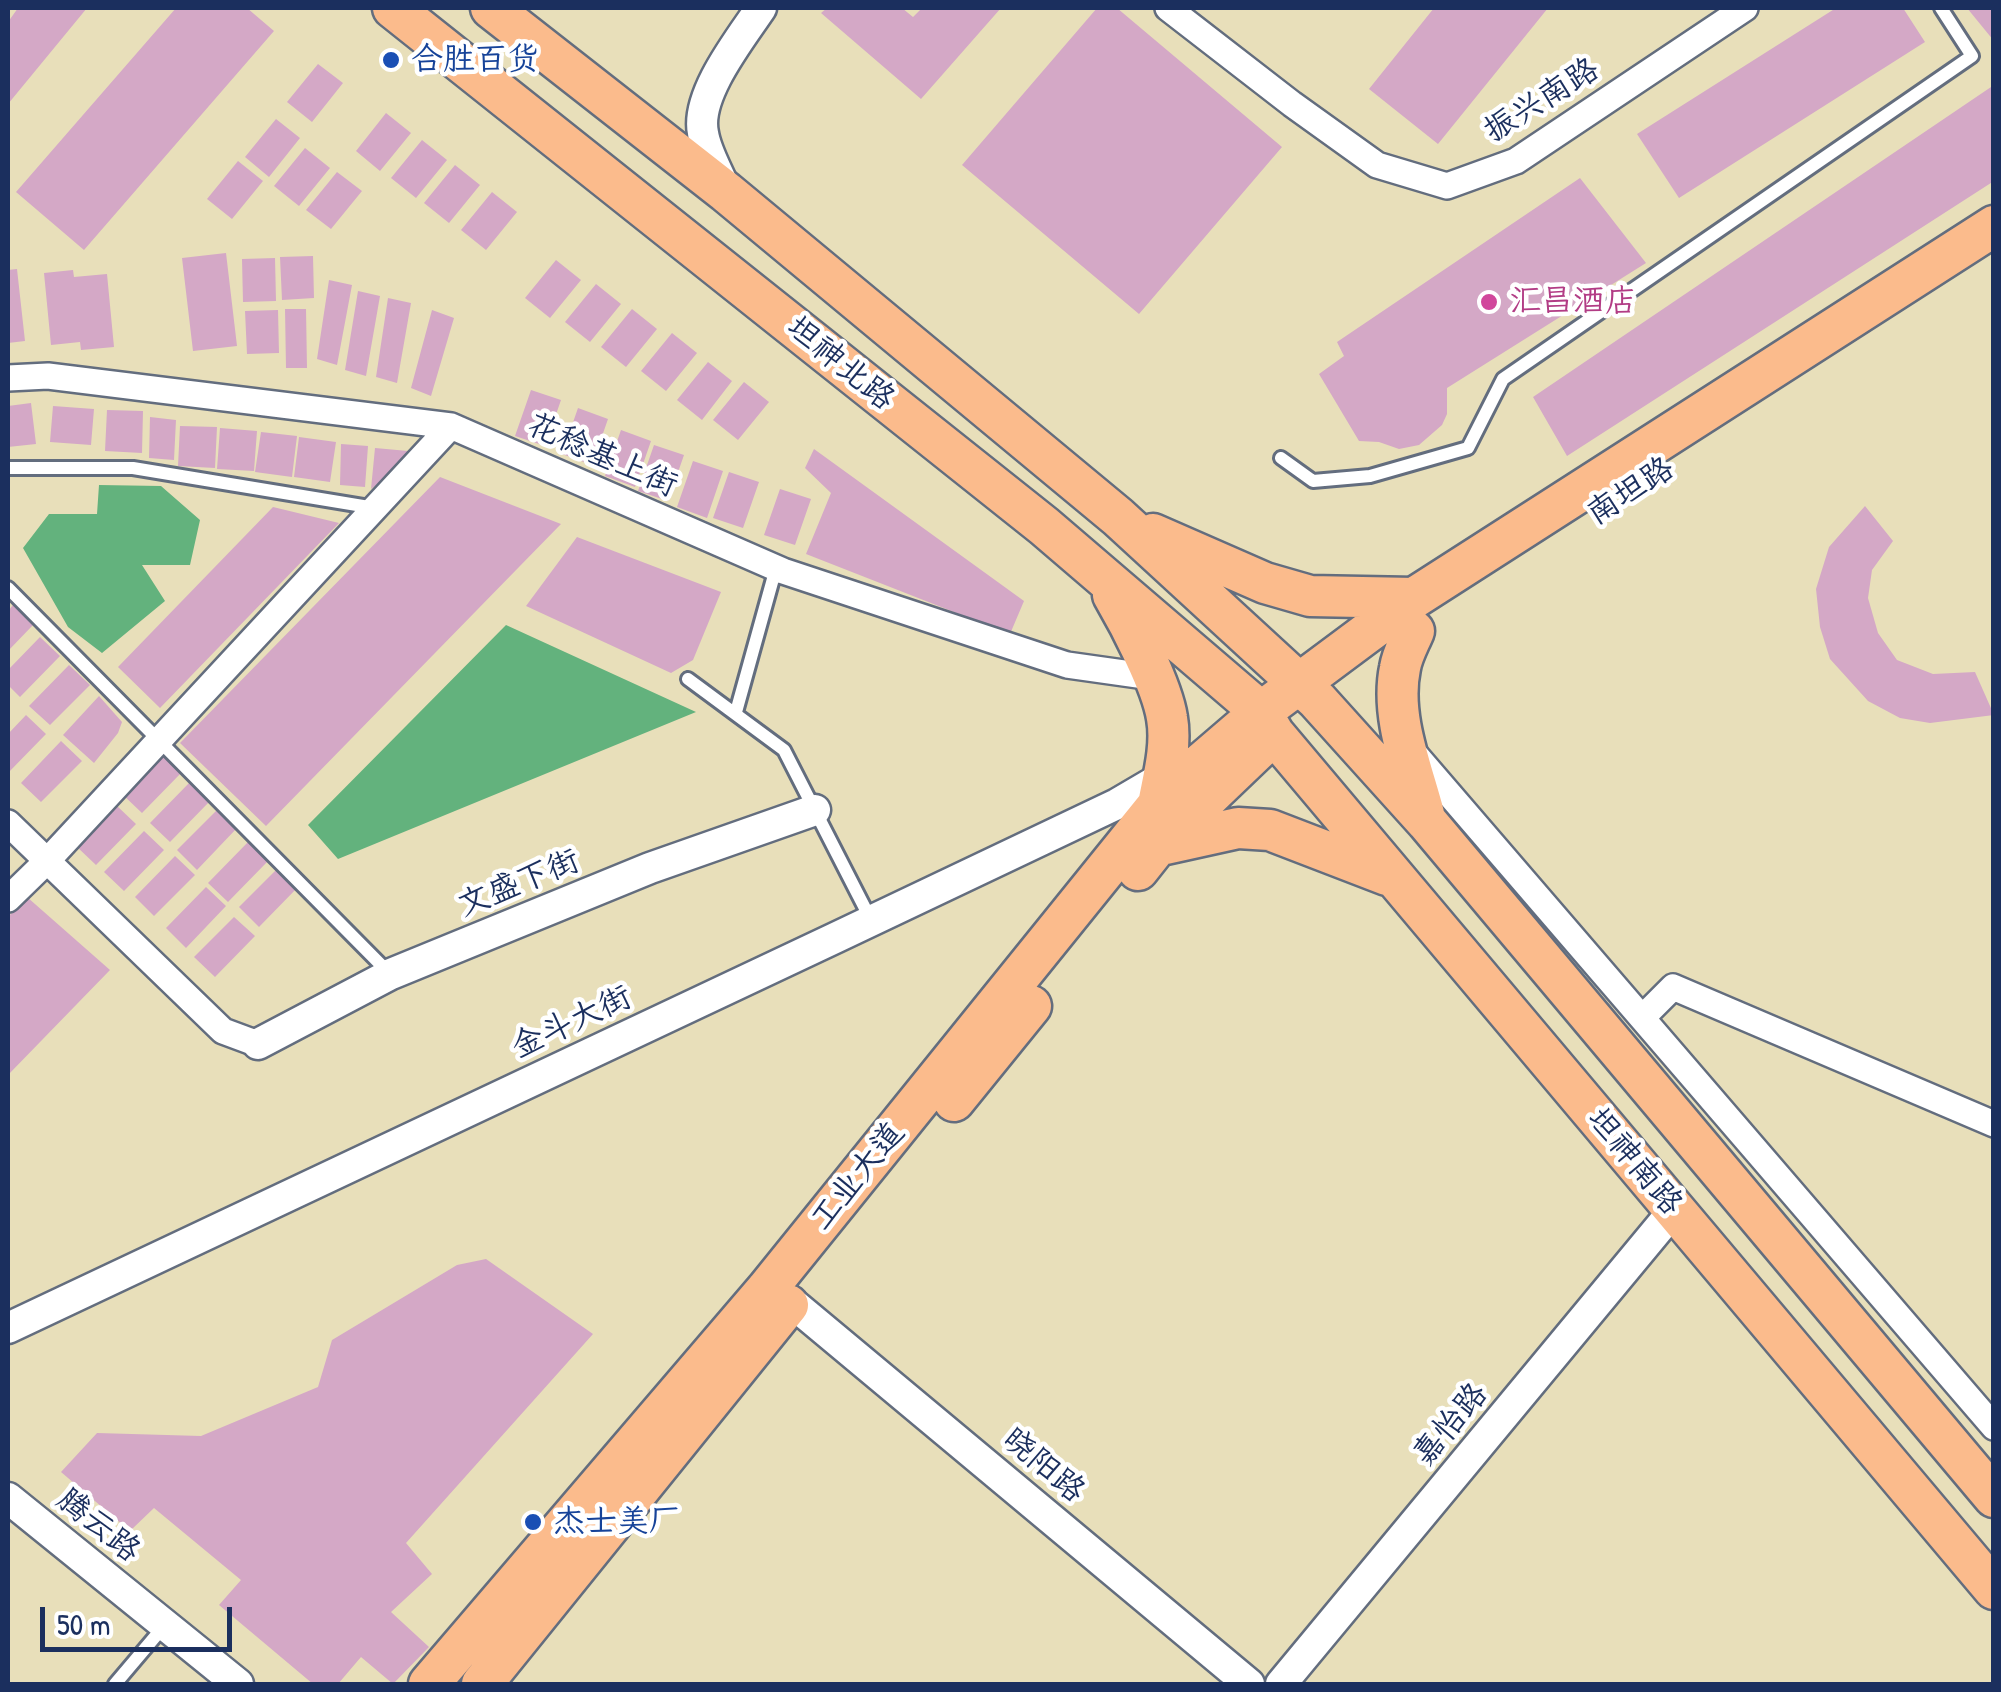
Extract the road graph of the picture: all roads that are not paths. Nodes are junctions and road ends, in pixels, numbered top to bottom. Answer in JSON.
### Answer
{"nodes":[{"id":1,"x":393,"y":8,"type":"edge"},
{"id":2,"x":491,"y":8,"type":"edge"},
{"id":3,"x":761,"y":8,"type":"edge"},
{"id":4,"x":1168,"y":8,"type":"edge"},
{"id":5,"x":1745,"y":8,"type":"edge"},
{"id":6,"x":1941,"y":8,"type":"edge"},
{"id":7,"x":726,"y":192,"type":"junction"},
{"id":8,"x":1994,"y":226,"type":"edge"},
{"id":9,"x":1994,"y":258,"type":"edge"},
{"id":10,"x":8,"y":378,"type":"edge"},
{"id":11,"x":451,"y":426,"type":"junction"},
{"id":12,"x":1280,"y":458,"type":"dead end"},
{"id":13,"x":8,"y":468,"type":"edge"},
{"id":14,"x":375,"y":508,"type":"junction"},
{"id":15,"x":1118,"y":517,"type":"junction"},
{"id":16,"x":776,"y":568,"type":"junction"},
{"id":17,"x":1100,"y":574,"type":"junction"},
{"id":18,"x":8,"y":588,"type":"edge"},
{"id":19,"x":1414,"y":615,"type":"junction"},
{"id":20,"x":1152,"y":677,"type":"junction"},
{"id":21,"x":688,"y":679,"type":"dead end"},
{"id":22,"x":1308,"y":692,"type":"junction"},
{"id":23,"x":736,"y":712,"type":"junction"},
{"id":24,"x":1267,"y":723,"type":"junction"},
{"id":25,"x":158,"y":741,"type":"junction"},
{"id":26,"x":1404,"y":743,"type":"junction"},
{"id":27,"x":1161,"y":791,"type":"junction"},
{"id":28,"x":815,"y":810,"type":"junction"},
{"id":29,"x":1427,"y":822,"type":"junction"},
{"id":30,"x":8,"y":823,"type":"edge"},
{"id":31,"x":1156,"y":846,"type":"junction"},
{"id":32,"x":48,"y":860,"type":"junction"},
{"id":33,"x":1396,"y":878,"type":"junction"},
{"id":34,"x":8,"y":899,"type":"edge"},
{"id":35,"x":872,"y":920,"type":"junction"},
{"id":36,"x":391,"y":974,"type":"junction"},
{"id":37,"x":1642,"y":1018,"type":"junction"},
{"id":38,"x":258,"y":1044,"type":"joint"},
{"id":39,"x":1994,"y":1124,"type":"edge"},
{"id":40,"x":1674,"y":1210,"type":"junction"},
{"id":41,"x":791,"y":1302,"type":"junction"},
{"id":42,"x":8,"y":1328,"type":"edge"},
{"id":43,"x":1994,"y":1427,"type":"edge"},
{"id":44,"x":1994,"y":1497,"type":"edge"},
{"id":45,"x":8,"y":1498,"type":"edge"},
{"id":46,"x":1994,"y":1590,"type":"edge"},
{"id":47,"x":165,"y":1626,"type":"junction"},
{"id":48,"x":115,"y":1684,"type":"edge"},
{"id":49,"x":238,"y":1684,"type":"edge"},
{"id":50,"x":429,"y":1684,"type":"edge"},
{"id":51,"x":482,"y":1684,"type":"edge"},
{"id":52,"x":1249,"y":1684,"type":"edge"},
{"id":53,"x":1281,"y":1684,"type":"edge"}],
"edges":[{"from":1,"to":17,"type":"main road","name":"坦神北路"},
{"from":2,"to":7,"type":"main road","name":"坦神北路"},
{"from":3,"to":7,"type":"street"},
{"from":4,"to":5,"type":"street","name":"振兴南路"},
{"from":6,"to":12,"type":"lane"},
{"from":7,"to":15,"type":"main road","name":"坦神北路"},
{"from":8,"to":19,"type":"main road","name":"南坦路"},
{"from":9,"to":19,"type":"main road","name":"南坦路"},
{"from":10,"to":11,"type":"street","name":"花稔基上街"},
{"from":11,"to":14,"type":"street"},
{"from":11,"to":16,"type":"street","name":"花稔基上街"},
{"from":13,"to":14,"type":"lane"},
{"from":14,"to":25,"type":"street"},
{"from":15,"to":19,"type":"main road"},
{"from":15,"to":22,"type":"main road","name":"坦神北路"},
{"from":16,"to":20,"type":"street","name":"花稔基上街"},
{"from":16,"to":23,"type":"lane"},
{"from":17,"to":20,"type":"main road"},
{"from":17,"to":24,"type":"main road","name":"坦神北路"},
{"from":18,"to":25,"type":"lane"},
{"from":19,"to":22,"type":"main road","name":"南坦路"},
{"from":19,"to":26,"type":"main road"},
{"from":20,"to":27,"type":"main road"},
{"from":21,"to":23,"type":"lane"},
{"from":22,"to":24,"type":"main road","name":"南坦路"},
{"from":22,"to":29,"type":"main road","name":"坦神南路"},
{"from":23,"to":28,"type":"lane"},
{"from":24,"to":27,"type":"main road","name":"工业大道"},
{"from":24,"to":31,"type":"main road","name":"工业大道"},
{"from":24,"to":33,"type":"main road","name":"坦神南路"},
{"from":25,"to":32,"type":"street"},
{"from":25,"to":36,"type":"lane"},
{"from":26,"to":29,"type":"main road"},
{"from":26,"to":37,"type":"street"},
{"from":27,"to":35,"type":"street","name":"金斗大街"},
{"from":27,"to":50,"type":"main road","name":"工业大道"},
{"from":28,"to":35,"type":"lane"},
{"from":28,"to":36,"type":"street","name":"文盛下街"},
{"from":29,"to":44,"type":"main road","name":"坦神南路"},
{"from":30,"to":32,"type":"street"},
{"from":31,"to":33,"type":"main road"},
{"from":31,"to":41,"type":"main road","name":"工业大道"},
{"from":32,"to":34,"type":"street"},
{"from":32,"to":38,"type":"street"},
{"from":33,"to":40,"type":"main road","name":"坦神南路"},
{"from":35,"to":42,"type":"street","name":"金斗大街"},
{"from":36,"to":38,"type":"street","name":"文盛下街"},
{"from":37,"to":39,"type":"street"},
{"from":37,"to":43,"type":"street"},
{"from":40,"to":46,"type":"main road","name":"坦神南路"},
{"from":40,"to":53,"type":"street","name":"嘉怡路"},
{"from":41,"to":51,"type":"main road","name":"工业大道"},
{"from":41,"to":52,"type":"street","name":"晓阳路"},
{"from":45,"to":47,"type":"street","name":"腾云路"},
{"from":47,"to":48,"type":"lane"},
{"from":47,"to":49,"type":"street","name":"腾云路"}]}
